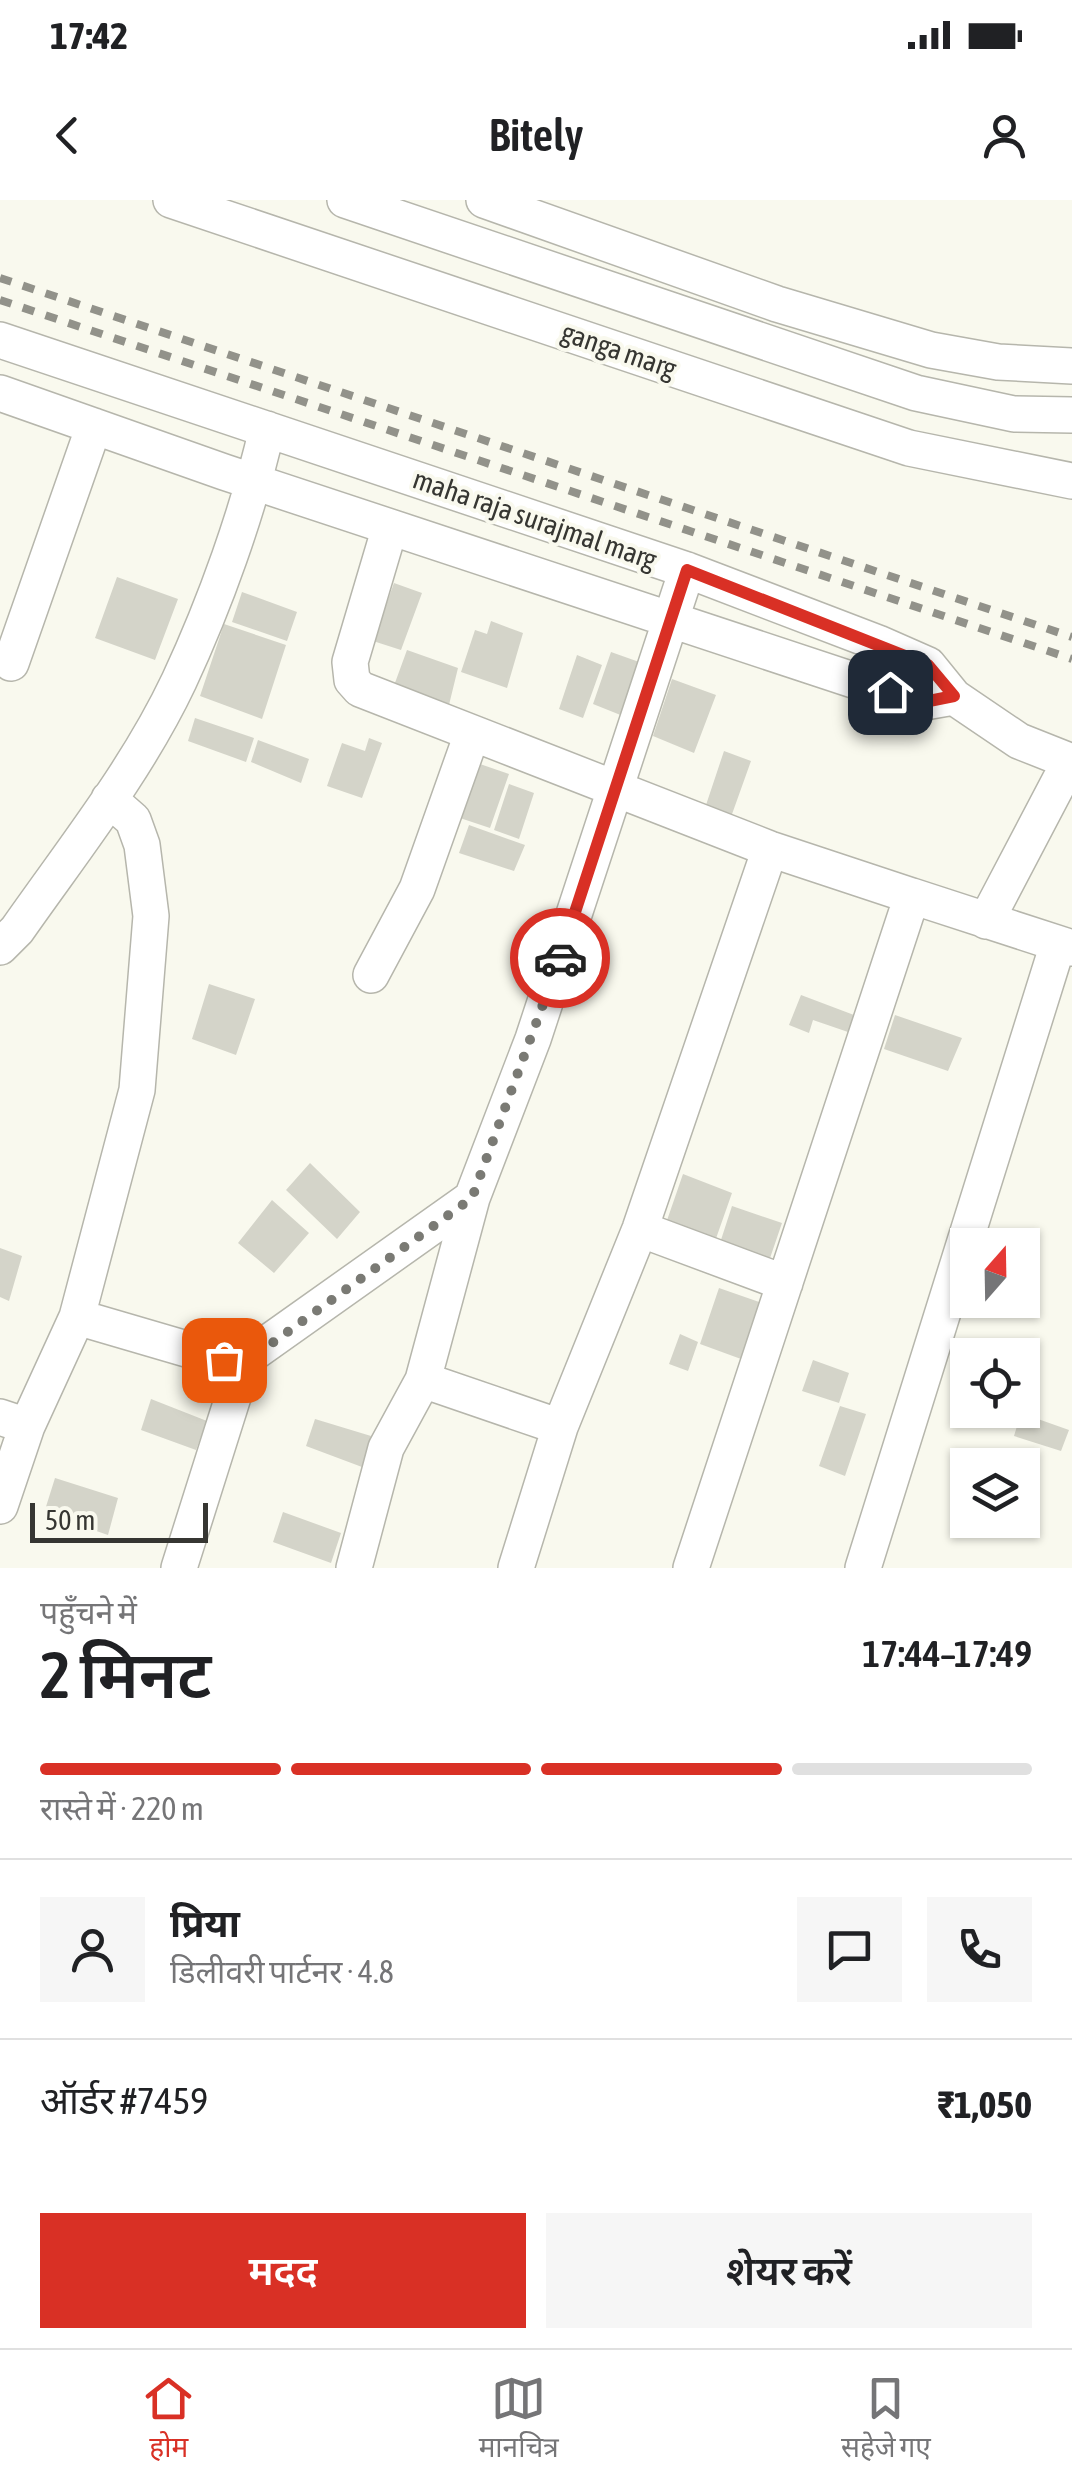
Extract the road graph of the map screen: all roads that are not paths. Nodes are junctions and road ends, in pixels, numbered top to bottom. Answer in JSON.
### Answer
{"nodes":[{"id":1,"x":171,"y":200,"type":"edge"},
{"id":2,"x":345,"y":200,"type":"edge"},
{"id":3,"x":484,"y":200,"type":"edge"},
{"id":4,"x":0,"y":340,"type":"edge"},
{"id":5,"x":1072,"y":366,"type":"edge"},
{"id":6,"x":0,"y":393,"type":"edge"},
{"id":7,"x":1072,"y":414,"type":"edge"},
{"id":8,"x":94,"y":426,"type":"junction"},
{"id":9,"x":267,"y":429,"type":"junction"},
{"id":10,"x":1072,"y":481,"type":"edge"},
{"id":11,"x":255,"y":482,"type":"junction"},
{"id":12,"x":390,"y":528,"type":"junction"},
{"id":13,"x":687,"y":570,"type":"junction"},
{"id":14,"x":668,"y":621,"type":"junction"},
{"id":15,"x":12,"y":663,"type":"dead end"},
{"id":16,"x":954,"y":696,"type":"junction"},
{"id":17,"x":472,"y":734,"type":"junction"},
{"id":18,"x":1071,"y":762,"type":"edge"},
{"id":19,"x":616,"y":790,"type":"junction"},
{"id":20,"x":109,"y":799,"type":"junction"},
{"id":21,"x":770,"y":849,"type":"junction"},
{"id":22,"x":912,"y":896,"type":"junction"},
{"id":23,"x":986,"y":920,"type":"junction"},
{"id":24,"x":1065,"y":946,"type":"edge"},
{"id":25,"x":0,"y":947,"type":"edge"},
{"id":26,"x":371,"y":975,"type":"dead end"},
{"id":27,"x":472,"y":1198,"type":"junction"},
{"id":28,"x":640,"y":1229,"type":"junction"},
{"id":29,"x":784,"y":1282,"type":"junction"},
{"id":30,"x":77,"y":1317,"type":"junction"},
{"id":31,"x":245,"y":1359,"type":"junction"},
{"id":32,"x":423,"y":1380,"type":"junction"},
{"id":33,"x":14,"y":1422,"type":"edge"},
{"id":34,"x":560,"y":1427,"type":"junction"},
{"id":35,"x":0,"y":1506,"type":"edge"},
{"id":36,"x":179,"y":1568,"type":"edge"},
{"id":37,"x":354,"y":1568,"type":"edge"},
{"id":38,"x":516,"y":1568,"type":"edge"},
{"id":39,"x":690,"y":1568,"type":"edge"},
{"id":40,"x":863,"y":1568,"type":"edge"}],
"edges":[{"from":1,"to":10,"type":"street","name":"ganga marg"},
{"from":2,"to":7,"type":"street","name":"ganga marg"},
{"from":3,"to":5,"type":"street"},
{"from":4,"to":9,"type":"street","name":"maha raja surajmal marg"},
{"from":6,"to":8,"type":"street","name":"maha raja surajmal marg"},
{"from":8,"to":11,"type":"street","name":"maha raja surajmal marg"},
{"from":8,"to":15,"type":"street"},
{"from":9,"to":11,"type":"street"},
{"from":9,"to":13,"type":"street","name":"maha raja surajmal marg"},
{"from":11,"to":12,"type":"street","name":"maha raja surajmal marg"},
{"from":11,"to":20,"type":"street"},
{"from":12,"to":14,"type":"street","name":"maha raja surajmal marg"},
{"from":12,"to":17,"type":"street"},
{"from":13,"to":14,"type":"street"},
{"from":13,"to":16,"type":"street","name":"maha raja surajmal marg"},
{"from":14,"to":16,"type":"street","name":"maha raja surajmal marg"},
{"from":14,"to":19,"type":"street"},
{"from":16,"to":18,"type":"street"},
{"from":17,"to":19,"type":"street"},
{"from":17,"to":26,"type":"street"},
{"from":18,"to":23,"type":"street"},
{"from":19,"to":21,"type":"street"},
{"from":19,"to":27,"type":"street"},
{"from":20,"to":25,"type":"street"},
{"from":20,"to":30,"type":"street"},
{"from":21,"to":22,"type":"street"},
{"from":21,"to":28,"type":"street"},
{"from":22,"to":23,"type":"street"},
{"from":22,"to":29,"type":"street"},
{"from":23,"to":24,"type":"street"},
{"from":24,"to":40,"type":"street"},
{"from":27,"to":31,"type":"street"},
{"from":27,"to":32,"type":"street"},
{"from":28,"to":29,"type":"street"},
{"from":28,"to":34,"type":"street"},
{"from":29,"to":39,"type":"street"},
{"from":30,"to":31,"type":"street"},
{"from":30,"to":33,"type":"street"},
{"from":31,"to":36,"type":"street"},
{"from":32,"to":34,"type":"street"},
{"from":32,"to":37,"type":"street"},
{"from":33,"to":35,"type":"street"},
{"from":34,"to":38,"type":"street"}]}
